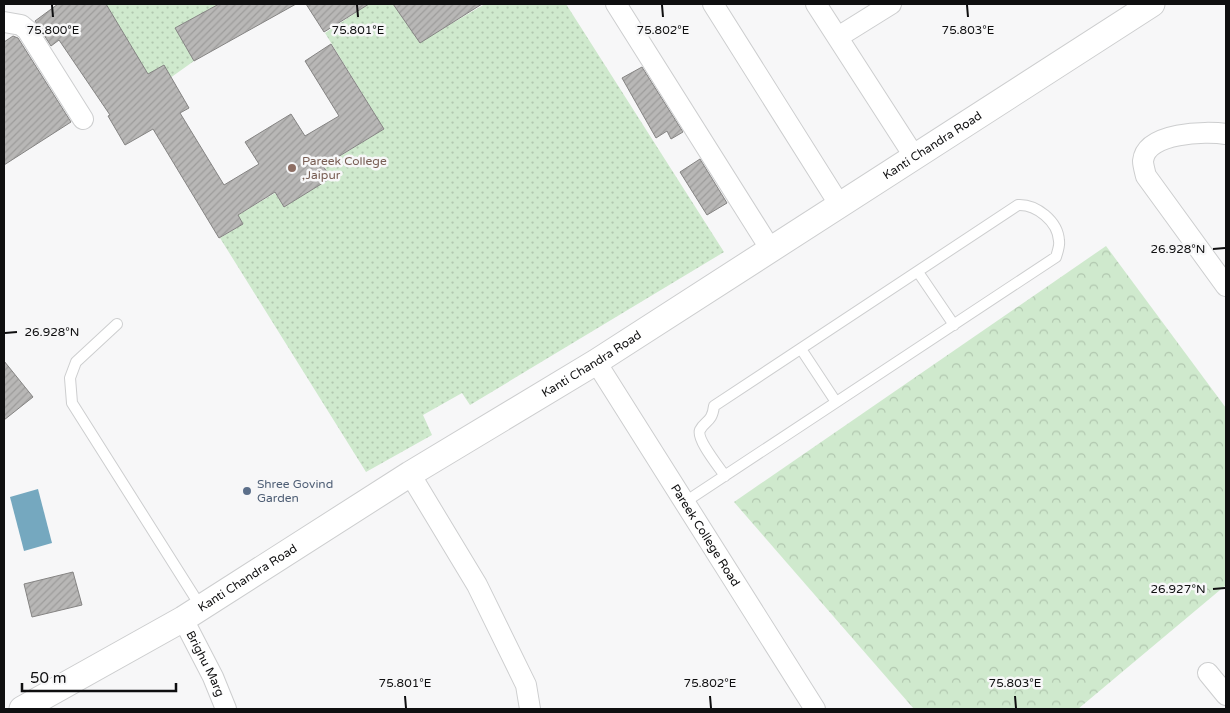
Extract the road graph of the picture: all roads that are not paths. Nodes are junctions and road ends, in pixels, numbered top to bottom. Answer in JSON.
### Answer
{"nodes":[{"id":1,"x":616,"y":4,"type":"edge"},
{"id":2,"x":714,"y":4,"type":"edge"},
{"id":3,"x":816,"y":4,"type":"edge"},
{"id":4,"x":890,"y":4,"type":"edge"},
{"id":5,"x":1152,"y":4,"type":"edge"},
{"id":6,"x":4,"y":22,"type":"edge"},
{"id":7,"x":838,"y":38,"type":"junction"},
{"id":8,"x":83,"y":118,"type":"dead end"},
{"id":9,"x":1226,"y":134,"type":"edge"},
{"id":10,"x":914,"y":156,"type":"junction"},
{"id":11,"x":839,"y":204,"type":"junction"},
{"id":12,"x":771,"y":250,"type":"junction"},
{"id":13,"x":918,"y":272,"type":"junction"},
{"id":14,"x":1226,"y":286,"type":"edge"},
{"id":15,"x":116,"y":324,"type":"dead end"},
{"id":16,"x":954,"y":325,"type":"junction"},
{"id":17,"x":801,"y":349,"type":"junction"},
{"id":18,"x":596,"y":362,"type":"junction"},
{"id":19,"x":836,"y":402,"type":"junction"},
{"id":20,"x":410,"y":474,"type":"junction"},
{"id":21,"x":725,"y":476,"type":"junction"},
{"id":22,"x":684,"y":502,"type":"junction"},
{"id":23,"x":192,"y":613,"type":"junction"},
{"id":24,"x":1208,"y":673,"type":"dead end"},
{"id":25,"x":1226,"y":695,"type":"edge"},
{"id":26,"x":22,"y":709,"type":"edge"},
{"id":27,"x":226,"y":709,"type":"edge"},
{"id":28,"x":530,"y":709,"type":"edge"},
{"id":29,"x":816,"y":709,"type":"edge"}],
"edges":[{"from":1,"to":12,"type":"street"},
{"from":2,"to":11,"type":"street"},
{"from":3,"to":7,"type":"street"},
{"from":4,"to":7,"type":"street"},
{"from":5,"to":10,"type":"street","name":"Kanti Chandra Road"},
{"from":6,"to":8,"type":"street"},
{"from":7,"to":10,"type":"street"},
{"from":9,"to":14,"type":"street"},
{"from":10,"to":11,"type":"street","name":"Kanti Chandra Road"},
{"from":11,"to":12,"type":"street","name":"Kanti Chandra Road"},
{"from":12,"to":18,"type":"street","name":"Kanti Chandra Road"},
{"from":13,"to":16,"type":"lane"},
{"from":13,"to":16,"type":"lane"},
{"from":13,"to":17,"type":"lane"},
{"from":15,"to":23,"type":"lane"},
{"from":16,"to":19,"type":"lane"},
{"from":17,"to":19,"type":"lane"},
{"from":17,"to":21,"type":"lane"},
{"from":18,"to":20,"type":"street","name":"Kanti Chandra Road"},
{"from":18,"to":22,"type":"street","name":"Pareek College Road"},
{"from":19,"to":21,"type":"lane"},
{"from":20,"to":23,"type":"street","name":"Kanti Chandra Road"},
{"from":20,"to":28,"type":"street"},
{"from":21,"to":22,"type":"lane"},
{"from":22,"to":29,"type":"street","name":"Pareek College Road"},
{"from":23,"to":26,"type":"street","name":"Kanti Chandra Road"},
{"from":23,"to":27,"type":"street","name":"Brighu Marg"},
{"from":24,"to":25,"type":"street"}]}
